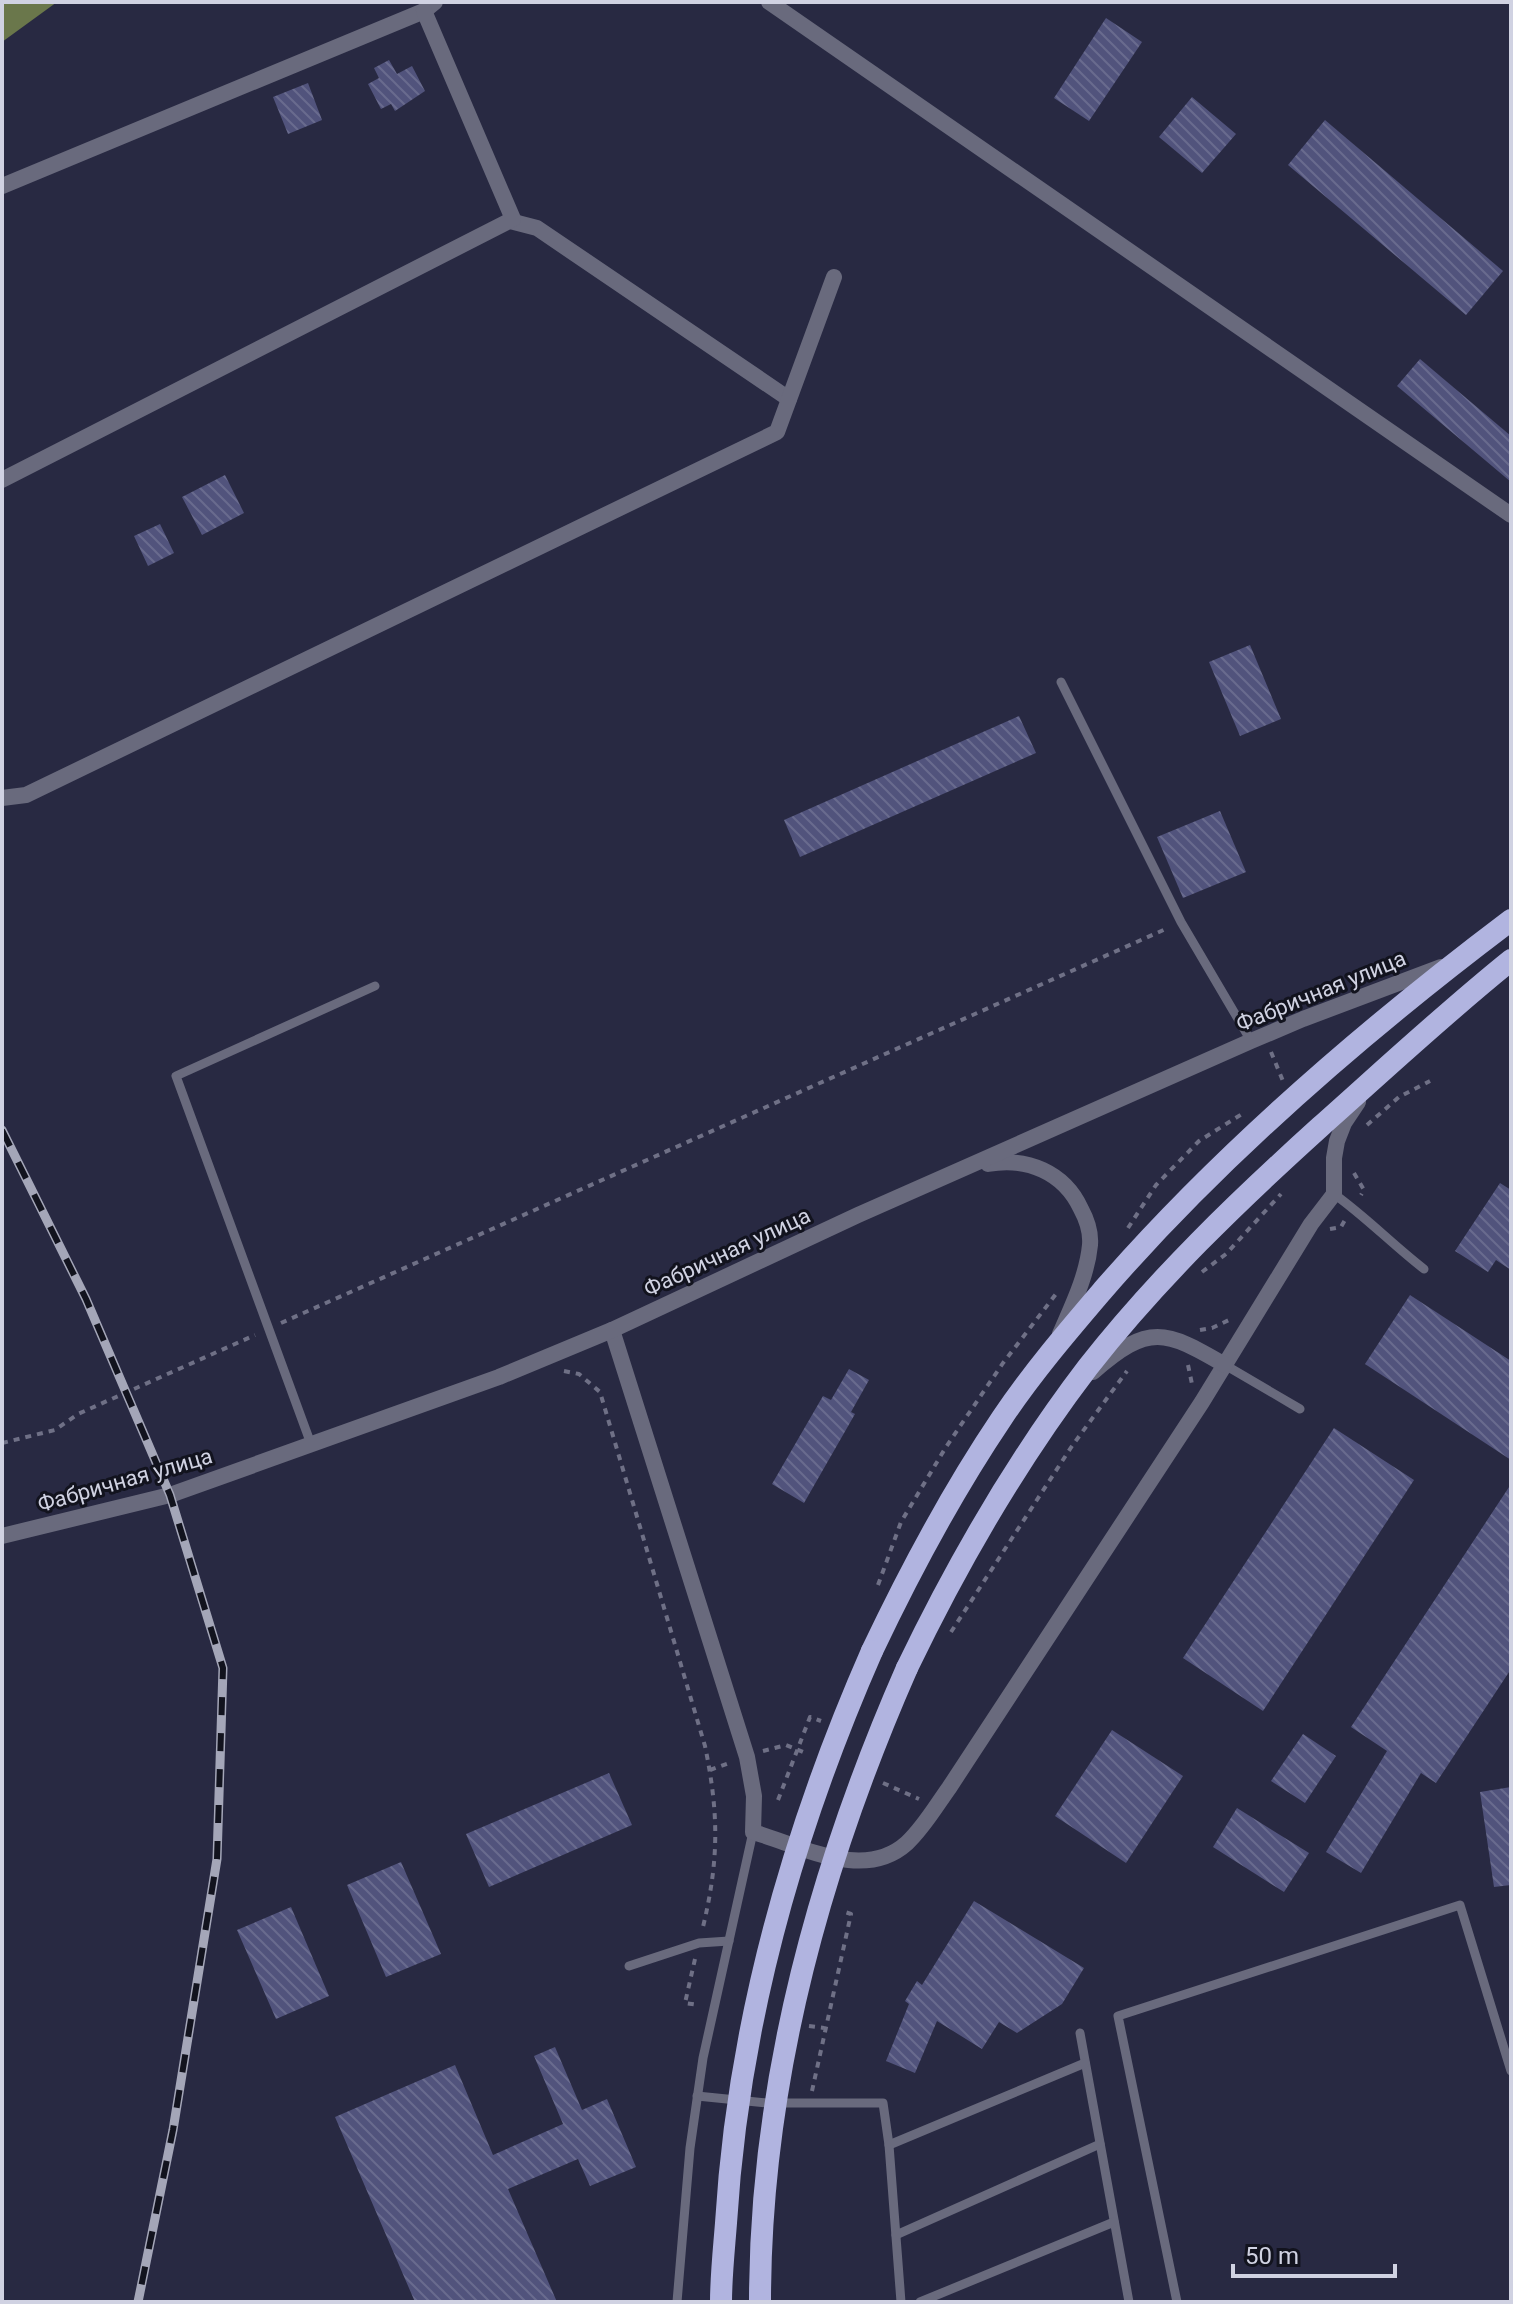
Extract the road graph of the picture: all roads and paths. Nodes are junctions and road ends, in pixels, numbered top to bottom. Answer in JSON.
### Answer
{"nodes":[{"id":1,"x":769,"y":2,"type":"edge"},
{"id":2,"x":430,"y":6,"type":"edge"},
{"id":3,"x":2,"y":186,"type":"edge"},
{"id":4,"x":510,"y":221,"type":"junction"},
{"id":5,"x":834,"y":277,"type":"dead end"},
{"id":6,"x":789,"y":399,"type":"junction"},
{"id":7,"x":2,"y":480,"type":"edge"},
{"id":8,"x":1511,"y":515,"type":"edge"},
{"id":9,"x":1061,"y":682,"type":"dead end"},
{"id":10,"x":2,"y":798,"type":"edge"},
{"id":11,"x":1511,"y":920,"type":"edge"},
{"id":12,"x":1181,"y":922,"type":"junction"},
{"id":13,"x":1511,"y":960,"type":"edge"},
{"id":14,"x":1454,"y":963,"type":"junction"},
{"id":15,"x":375,"y":986,"type":"dead end"},
{"id":16,"x":1251,"y":1041,"type":"junction"},
{"id":17,"x":1270,"y":1049,"type":"dead end"},
{"id":18,"x":1377,"y":1075,"type":"junction"},
{"id":19,"x":1292,"y":1077,"type":"dead end"},
{"id":20,"x":1284,"y":1083,"type":"junction"},
{"id":21,"x":1274,"y":1091,"type":"dead end"},
{"id":22,"x":1243,"y":1113,"type":"dead end"},
{"id":23,"x":963,"y":1169,"type":"junction"},
{"id":24,"x":1334,"y":1194,"type":"junction"},
{"id":25,"x":1127,"y":1229,"type":"dead end"},
{"id":26,"x":1424,"y":1269,"type":"dead end"},
{"id":27,"x":1059,"y":1290,"type":"dead end"},
{"id":28,"x":1255,"y":1316,"type":"junction"},
{"id":29,"x":269,"y":1328,"type":"junction"},
{"id":30,"x":612,"y":1330,"type":"junction"},
{"id":31,"x":1197,"y":1330,"type":"dead end"},
{"id":32,"x":1054,"y":1349,"type":"junction"},
{"id":33,"x":1182,"y":1356,"type":"dead end"},
{"id":34,"x":535,"y":1361,"type":"junction"},
{"id":35,"x":1225,"y":1365,"type":"junction"},
{"id":36,"x":1129,"y":1369,"type":"dead end"},
{"id":37,"x":1071,"y":1390,"type":"junction"},
{"id":38,"x":1300,"y":1409,"type":"dead end"},
{"id":39,"x":1195,"y":1412,"type":"junction"},
{"id":40,"x":2,"y":1443,"type":"edge"},
{"id":41,"x":311,"y":1444,"type":"junction"},
{"id":42,"x":2,"y":1536,"type":"edge"},
{"id":43,"x":875,"y":1593,"type":"dead end"},
{"id":44,"x":949,"y":1635,"type":"dead end"},
{"id":45,"x":821,"y":1721,"type":"dead end"},
{"id":46,"x":886,"y":1771,"type":"dead end"},
{"id":47,"x":881,"y":1786,"type":"dead end"},
{"id":48,"x":778,"y":1800,"type":"dead end"},
{"id":49,"x":753,"y":1832,"type":"junction"},
{"id":50,"x":840,"y":1910,"type":"dead end"},
{"id":51,"x":729,"y":1941,"type":"junction"},
{"id":52,"x":699,"y":1943,"type":"junction"},
{"id":53,"x":629,"y":1966,"type":"dead end"},
{"id":54,"x":713,"y":2008,"type":"junction"},
{"id":55,"x":813,"y":2015,"type":"dead end"},
{"id":56,"x":796,"y":2023,"type":"dead end"},
{"id":57,"x":824,"y":2028,"type":"junction"},
{"id":58,"x":810,"y":2030,"type":"dead end"},
{"id":59,"x":1080,"y":2033,"type":"dead end"},
{"id":60,"x":1085,"y":2063,"type":"junction"},
{"id":61,"x":1511,"y":2071,"type":"edge"},
{"id":62,"x":697,"y":2096,"type":"junction"},
{"id":63,"x":812,"y":2103,"type":"junction"},
{"id":64,"x":1100,"y":2144,"type":"junction"},
{"id":65,"x":889,"y":2145,"type":"junction"},
{"id":66,"x":1114,"y":2222,"type":"junction"},
{"id":67,"x":896,"y":2235,"type":"junction"},
{"id":68,"x":677,"y":2302,"type":"edge"},
{"id":69,"x":721,"y":2302,"type":"edge"},
{"id":70,"x":760,"y":2302,"type":"edge"},
{"id":71,"x":901,"y":2302,"type":"edge"},
{"id":72,"x":920,"y":2302,"type":"edge"},
{"id":73,"x":1128,"y":2302,"type":"edge"},
{"id":74,"x":1177,"y":2302,"type":"edge"}],
"edges":[{"from":1,"to":8,"type":"street"},
{"from":2,"to":3,"type":"street"},
{"from":2,"to":4,"type":"street"},
{"from":4,"to":6,"type":"street"},
{"from":4,"to":7,"type":"street"},
{"from":5,"to":6,"type":"street"},
{"from":6,"to":10,"type":"street"},
{"from":9,"to":12,"type":"lane"},
{"from":11,"to":14,"type":"highway"},
{"from":12,"to":16,"type":"lane"},
{"from":12,"to":29,"type":"path"},
{"from":13,"to":18,"type":"highway"},
{"from":14,"to":16,"type":"street","name":"Фабричная улица"},
{"from":14,"to":32,"type":"highway"},
{"from":15,"to":29,"type":"lane"},
{"from":16,"to":23,"type":"street","name":"Фабричная улица"},
{"from":17,"to":20,"type":"path"},
{"from":18,"to":24,"type":"street"},
{"from":18,"to":37,"type":"highway"},
{"from":19,"to":20,"type":"path"},
{"from":20,"to":21,"type":"path"},
{"from":22,"to":25,"type":"path"},
{"from":23,"to":30,"type":"street","name":"Фабричная улица"},
{"from":23,"to":32,"type":"street"},
{"from":24,"to":26,"type":"lane"},
{"from":24,"to":28,"type":"street"},
{"from":27,"to":43,"type":"path"},
{"from":28,"to":31,"type":"path"},
{"from":28,"to":35,"type":"street"},
{"from":29,"to":40,"type":"path"},
{"from":29,"to":41,"type":"lane"},
{"from":30,"to":34,"type":"street","name":"Фабричная улица"},
{"from":30,"to":49,"type":"street"},
{"from":32,"to":69,"type":"highway","bridge":true},
{"from":33,"to":39,"type":"path"},
{"from":34,"to":41,"type":"street","name":"Фабричная улица"},
{"from":34,"to":52,"type":"path"},
{"from":35,"to":37,"type":"street"},
{"from":35,"to":38,"type":"lane"},
{"from":35,"to":39,"type":"street"},
{"from":36,"to":44,"type":"path"},
{"from":37,"to":70,"type":"highway","bridge":true},
{"from":39,"to":49,"type":"street"},
{"from":41,"to":42,"type":"street","name":"Фабричная улица"},
{"from":45,"to":48,"type":"path","bridge":true},
{"from":46,"to":47,"type":"path"},
{"from":49,"to":51,"type":"lane"},
{"from":50,"to":57,"type":"path"},
{"from":51,"to":52,"type":"lane"},
{"from":51,"to":54,"type":"lane"},
{"from":52,"to":53,"type":"lane"},
{"from":52,"to":54,"type":"path"},
{"from":54,"to":62,"type":"lane"},
{"from":55,"to":58,"type":"path"},
{"from":56,"to":57,"type":"path"},
{"from":57,"to":63,"type":"path"},
{"from":59,"to":60,"type":"lane"},
{"from":60,"to":64,"type":"lane"},
{"from":60,"to":65,"type":"lane"},
{"from":61,"to":74,"type":"lane"},
{"from":62,"to":63,"type":"lane"},
{"from":62,"to":68,"type":"lane"},
{"from":63,"to":65,"type":"lane"},
{"from":64,"to":66,"type":"lane"},
{"from":64,"to":67,"type":"lane"},
{"from":65,"to":67,"type":"lane"},
{"from":66,"to":72,"type":"lane"},
{"from":66,"to":73,"type":"lane"},
{"from":67,"to":71,"type":"lane"}]}
